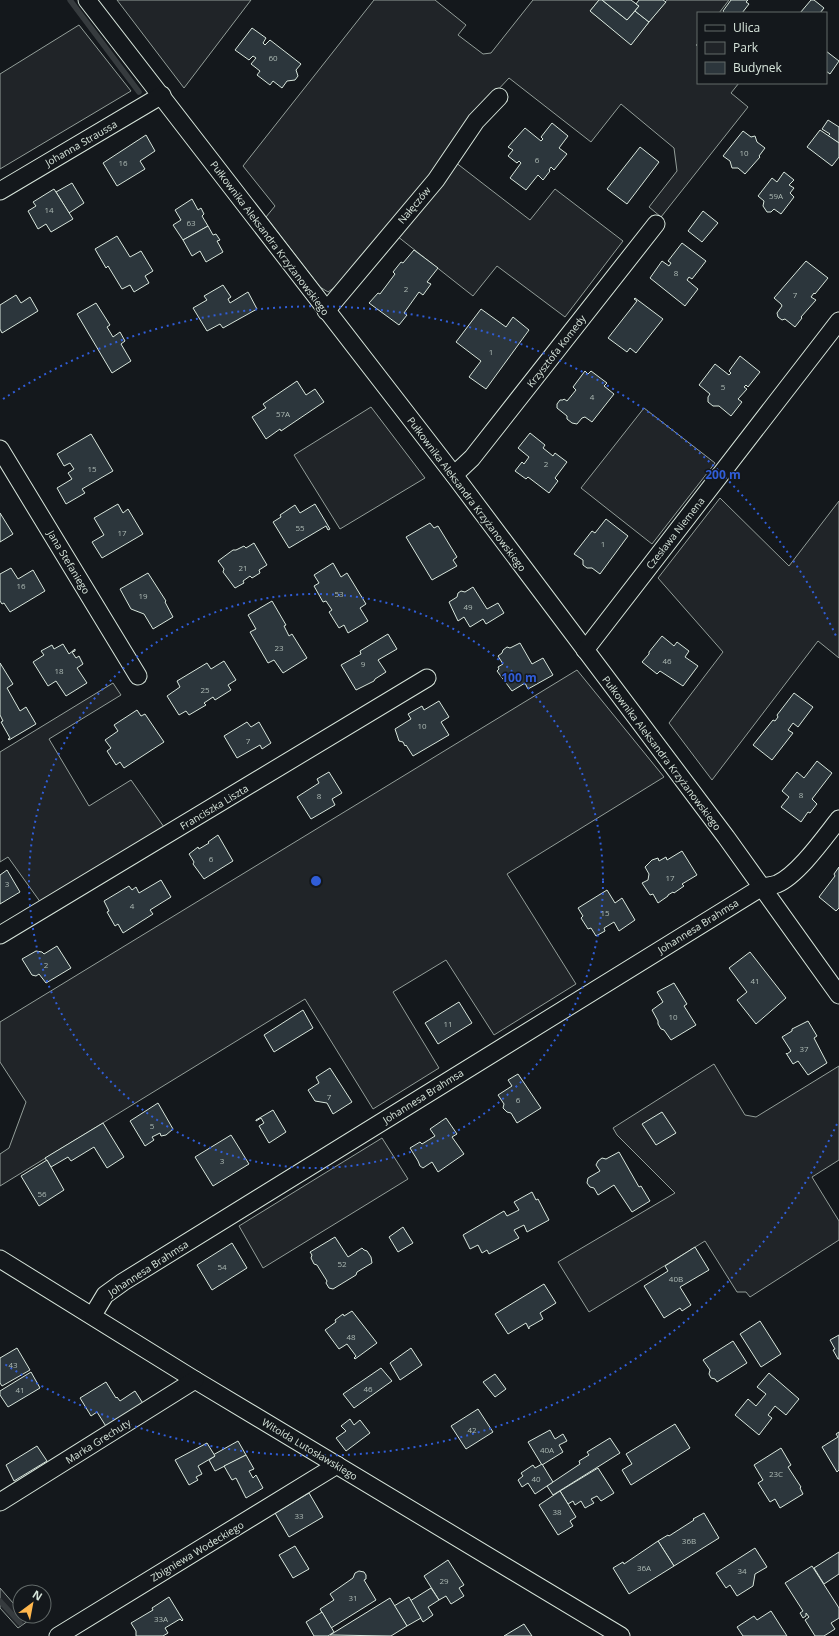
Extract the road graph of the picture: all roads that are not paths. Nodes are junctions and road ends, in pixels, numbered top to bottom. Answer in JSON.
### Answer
{"nodes":[{"id":1,"x":87,"y":0,"type":"edge"},
{"id":2,"x":162,"y":95,"type":"junction"},
{"id":3,"x":499,"y":97,"type":"dead end"},
{"id":4,"x":0,"y":191,"type":"edge"},
{"id":5,"x":656,"y":224,"type":"dead end"},
{"id":6,"x":326,"y":311,"type":"junction"},
{"id":7,"x":839,"y":321,"type":"edge"},
{"id":8,"x":0,"y":449,"type":"edge"},
{"id":9,"x":454,"y":475,"type":"junction"},
{"id":10,"x":585,"y":650,"type":"junction"},
{"id":11,"x":138,"y":676,"type":"dead end"},
{"id":12,"x":427,"y":678,"type":"dead end"},
{"id":13,"x":839,"y":819,"type":"edge"},
{"id":14,"x":762,"y":887,"type":"junction"},
{"id":15,"x":0,"y":935,"type":"edge"},
{"id":16,"x":839,"y":995,"type":"edge"},
{"id":17,"x":0,"y":1258,"type":"edge"},
{"id":18,"x":93,"y":1315,"type":"junction"},
{"id":19,"x":195,"y":1380,"type":"junction"},
{"id":20,"x":337,"y":1465,"type":"junction"},
{"id":21,"x":0,"y":1502,"type":"edge"},
{"id":22,"x":58,"y":1636,"type":"edge"},
{"id":23,"x":621,"y":1636,"type":"edge"}],
"edges":[{"from":1,"to":2,"type":"street","name":"Pułkownika Aleksandra Krzyżanowskiego"},
{"from":2,"to":4,"type":"street","name":"Johanna Straussa"},
{"from":2,"to":6,"type":"street","name":"Pułkownika Aleksandra Krzyżanowskiego"},
{"from":3,"to":6,"type":"street","name":"Nałęczów"},
{"from":5,"to":9,"type":"street","name":"Krzysztofa Komedy"},
{"from":6,"to":9,"type":"street","name":"Pułkownika Aleksandra Krzyżanowskiego"},
{"from":7,"to":10,"type":"street","name":"Czesława Niemena"},
{"from":8,"to":11,"type":"street","name":"Jana Stefaniego"},
{"from":9,"to":10,"type":"street","name":"Pułkownika Aleksandra Krzyżanowskiego"},
{"from":10,"to":14,"type":"street","name":"Pułkownika Aleksandra Krzyżanowskiego"},
{"from":12,"to":15,"type":"street","name":"Franciszka Liszta"},
{"from":13,"to":14,"type":"street","name":"Johannesa Brahmsa"},
{"from":14,"to":16,"type":"street","name":"Pułkownika Aleksandra Krzyżanowskiego"},
{"from":14,"to":18,"type":"street","name":"Johannesa Brahmsa"},
{"from":17,"to":18,"type":"street","name":"Witolda Lutosławskiego"},
{"from":18,"to":19,"type":"street","name":"Witolda Lutosławskiego"},
{"from":19,"to":20,"type":"street","name":"Witolda Lutosławskiego"},
{"from":19,"to":21,"type":"street","name":"Marka Grechuty"},
{"from":20,"to":22,"type":"street","name":"Zbigniewa Wodeckiego"},
{"from":20,"to":23,"type":"street","name":"Witolda Lutosławskiego"}]}
